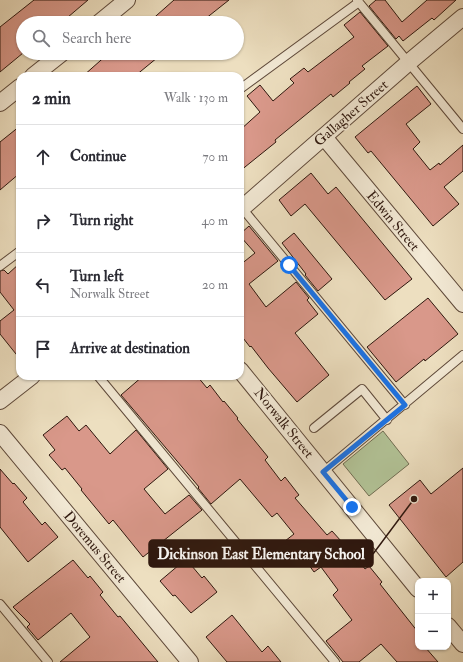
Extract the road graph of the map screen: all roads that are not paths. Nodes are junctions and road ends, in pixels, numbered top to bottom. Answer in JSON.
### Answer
{"nodes":[{"id":1,"x":127,"y":0,"type":"edge"},
{"id":2,"x":358,"y":1,"type":"edge"},
{"id":3,"x":108,"y":16,"type":"edge"},
{"id":4,"x":463,"y":17,"type":"edge"},
{"id":5,"x":53,"y":60,"type":"edge"},
{"id":6,"x":408,"y":63,"type":"junction"},
{"id":7,"x":38,"y":72,"type":"edge"},
{"id":8,"x":244,"y":86,"type":"edge"},
{"id":9,"x":16,"y":90,"type":"edge"},
{"id":10,"x":0,"y":103,"type":"edge"},
{"id":11,"x":463,"y":129,"type":"edge"},
{"id":12,"x":324,"y":137,"type":"junction"},
{"id":13,"x":244,"y":206,"type":"edge"},
{"id":14,"x":244,"y":213,"type":"edge"},
{"id":15,"x":16,"y":255,"type":"edge"},
{"id":16,"x":0,"y":266,"type":"edge"},
{"id":17,"x":463,"y":304,"type":"edge"},
{"id":18,"x":463,"y":355,"type":"edge"},
{"id":19,"x":244,"y":375,"type":"edge"},
{"id":20,"x":27,"y":380,"type":"edge"},
{"id":21,"x":101,"y":380,"type":"edge"},
{"id":22,"x":0,"y":401,"type":"edge"},
{"id":23,"x":405,"y":405,"type":"junction"},
{"id":24,"x":387,"y":420,"type":"junction"},
{"id":25,"x":314,"y":428,"type":"dead end"},
{"id":26,"x":0,"y":433,"type":"edge"},
{"id":27,"x":323,"y":472,"type":"junction"},
{"id":28,"x":415,"y":585,"type":"edge"},
{"id":29,"x":0,"y":604,"type":"edge"},
{"id":30,"x":451,"y":630,"type":"edge"},
{"id":31,"x":463,"y":644,"type":"edge"},
{"id":32,"x":48,"y":662,"type":"edge"},
{"id":33,"x":190,"y":662,"type":"edge"},
{"id":34,"x":335,"y":662,"type":"edge"}],
"edges":[{"from":1,"to":3,"type":"street"},
{"from":2,"to":6,"type":"lane"},
{"from":2,"to":8,"type":"lane"},
{"from":4,"to":6,"type":"street","name":"Gallagher Street"},
{"from":5,"to":7,"type":"street"},
{"from":6,"to":11,"type":"lane"},
{"from":6,"to":12,"type":"street","name":"Gallagher Street"},
{"from":9,"to":10,"type":"street"},
{"from":12,"to":13,"type":"street","name":"Gallagher Street"},
{"from":12,"to":17,"type":"street","name":"Edwin Street"},
{"from":14,"to":23,"type":"lane"},
{"from":15,"to":16,"type":"lane"},
{"from":18,"to":23,"type":"lane"},
{"from":19,"to":27,"type":"street","name":"Norwalk Street"},
{"from":20,"to":22,"type":"street"},
{"from":21,"to":34,"type":"lane"},
{"from":23,"to":24,"type":"lane"},
{"from":24,"to":25,"type":"lane"},
{"from":24,"to":27,"type":"lane"},
{"from":26,"to":33,"type":"street","name":"Doremus Street"},
{"from":27,"to":28,"type":"street","name":"Norwalk Street"},
{"from":29,"to":32,"type":"lane"},
{"from":30,"to":31,"type":"street"}]}
